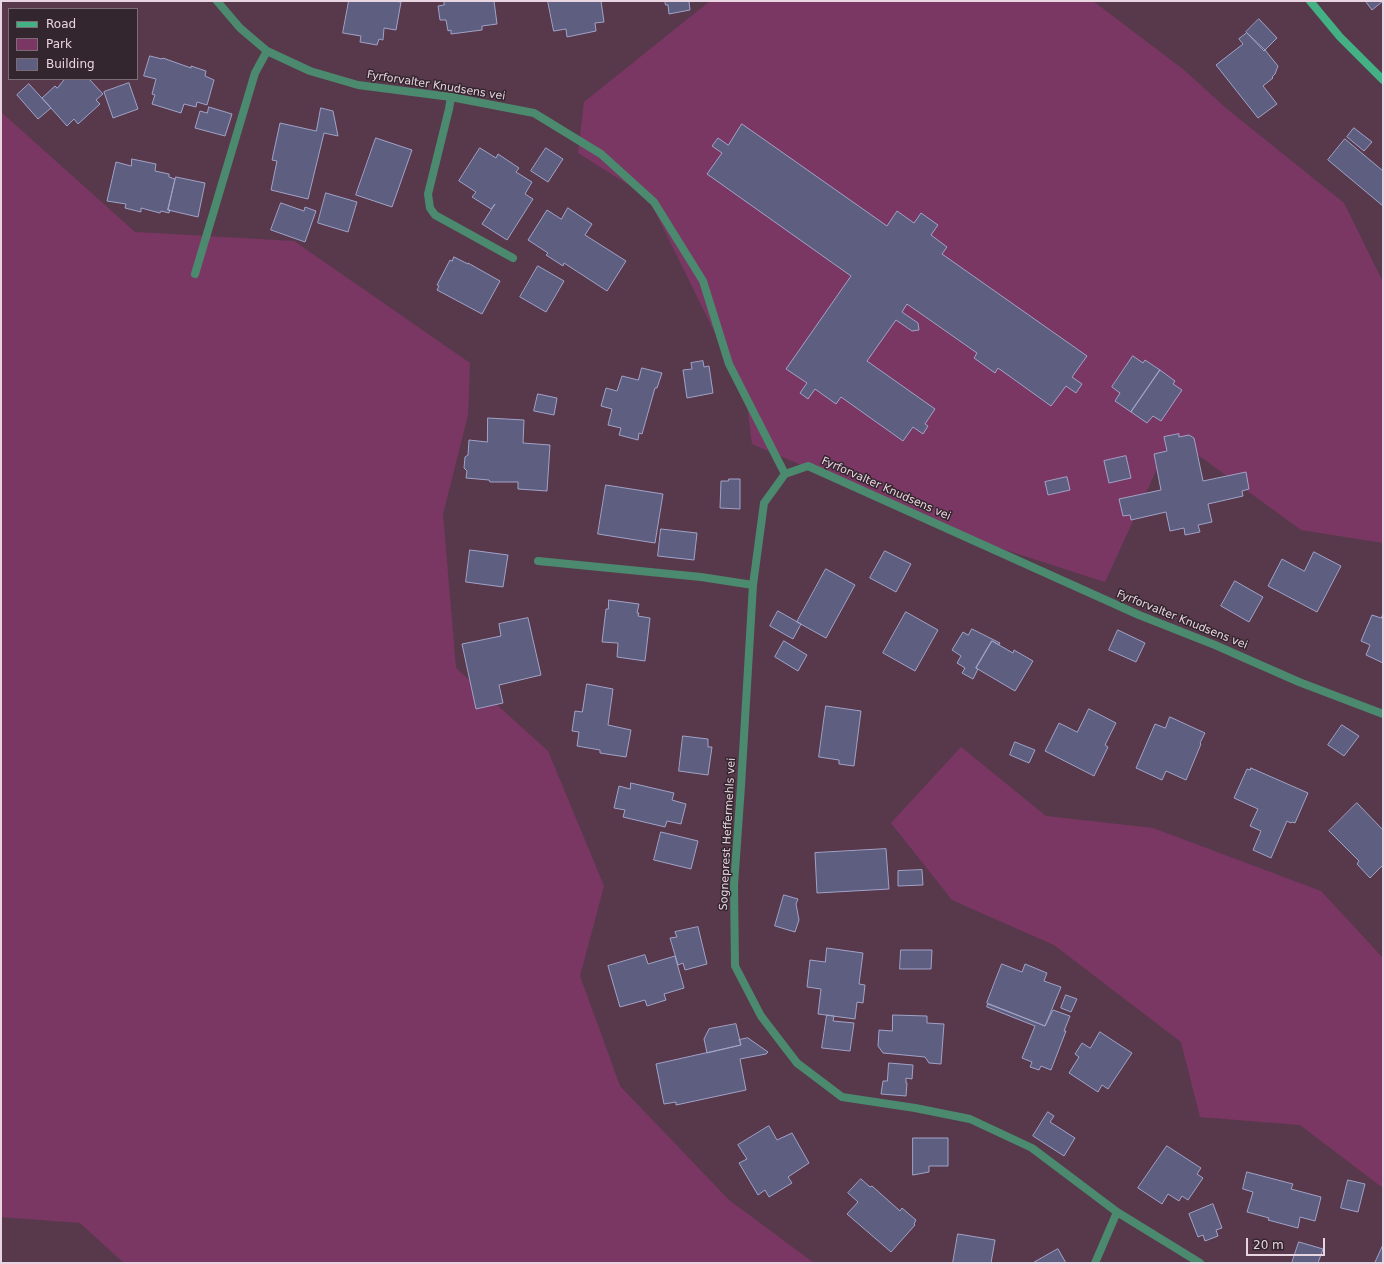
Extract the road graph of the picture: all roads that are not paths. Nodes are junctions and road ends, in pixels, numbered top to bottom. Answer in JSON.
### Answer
{"nodes":[{"id":1,"x":217,"y":1,"type":"edge"},
{"id":2,"x":1310,"y":1,"type":"edge"},
{"id":3,"x":267,"y":51,"type":"junction"},
{"id":4,"x":1383,"y":80,"type":"edge"},
{"id":5,"x":451,"y":97,"type":"junction"},
{"id":6,"x":513,"y":258,"type":"dead end"},
{"id":7,"x":195,"y":274,"type":"dead end"},
{"id":8,"x":785,"y":474,"type":"junction"},
{"id":9,"x":538,"y":561,"type":"dead end"},
{"id":10,"x":753,"y":585,"type":"junction"},
{"id":11,"x":1383,"y":714,"type":"edge"},
{"id":12,"x":1117,"y":1212,"type":"junction"},
{"id":13,"x":1095,"y":1263,"type":"edge"},
{"id":14,"x":1200,"y":1263,"type":"edge"}],
"edges":[{"from":1,"to":3,"type":"street","name":"Fyrforvalter Knudsens vei"},
{"from":2,"to":4,"type":"main road"},
{"from":3,"to":5,"type":"street","name":"Fyrforvalter Knudsens vei"},
{"from":3,"to":7,"type":"street"},
{"from":5,"to":6,"type":"street"},
{"from":5,"to":8,"type":"street","name":"Fyrforvalter Knudsens vei"},
{"from":8,"to":10,"type":"street","name":"Sogneprest Heffermehls vei"},
{"from":8,"to":11,"type":"street","name":"Fyrforvalter Knudsens vei"},
{"from":9,"to":10,"type":"street"},
{"from":10,"to":12,"type":"street","name":"Sogneprest Heffermehls vei"},
{"from":12,"to":13,"type":"street"},
{"from":12,"to":14,"type":"street","name":"Sogneprest Heffermehls vei"}]}
